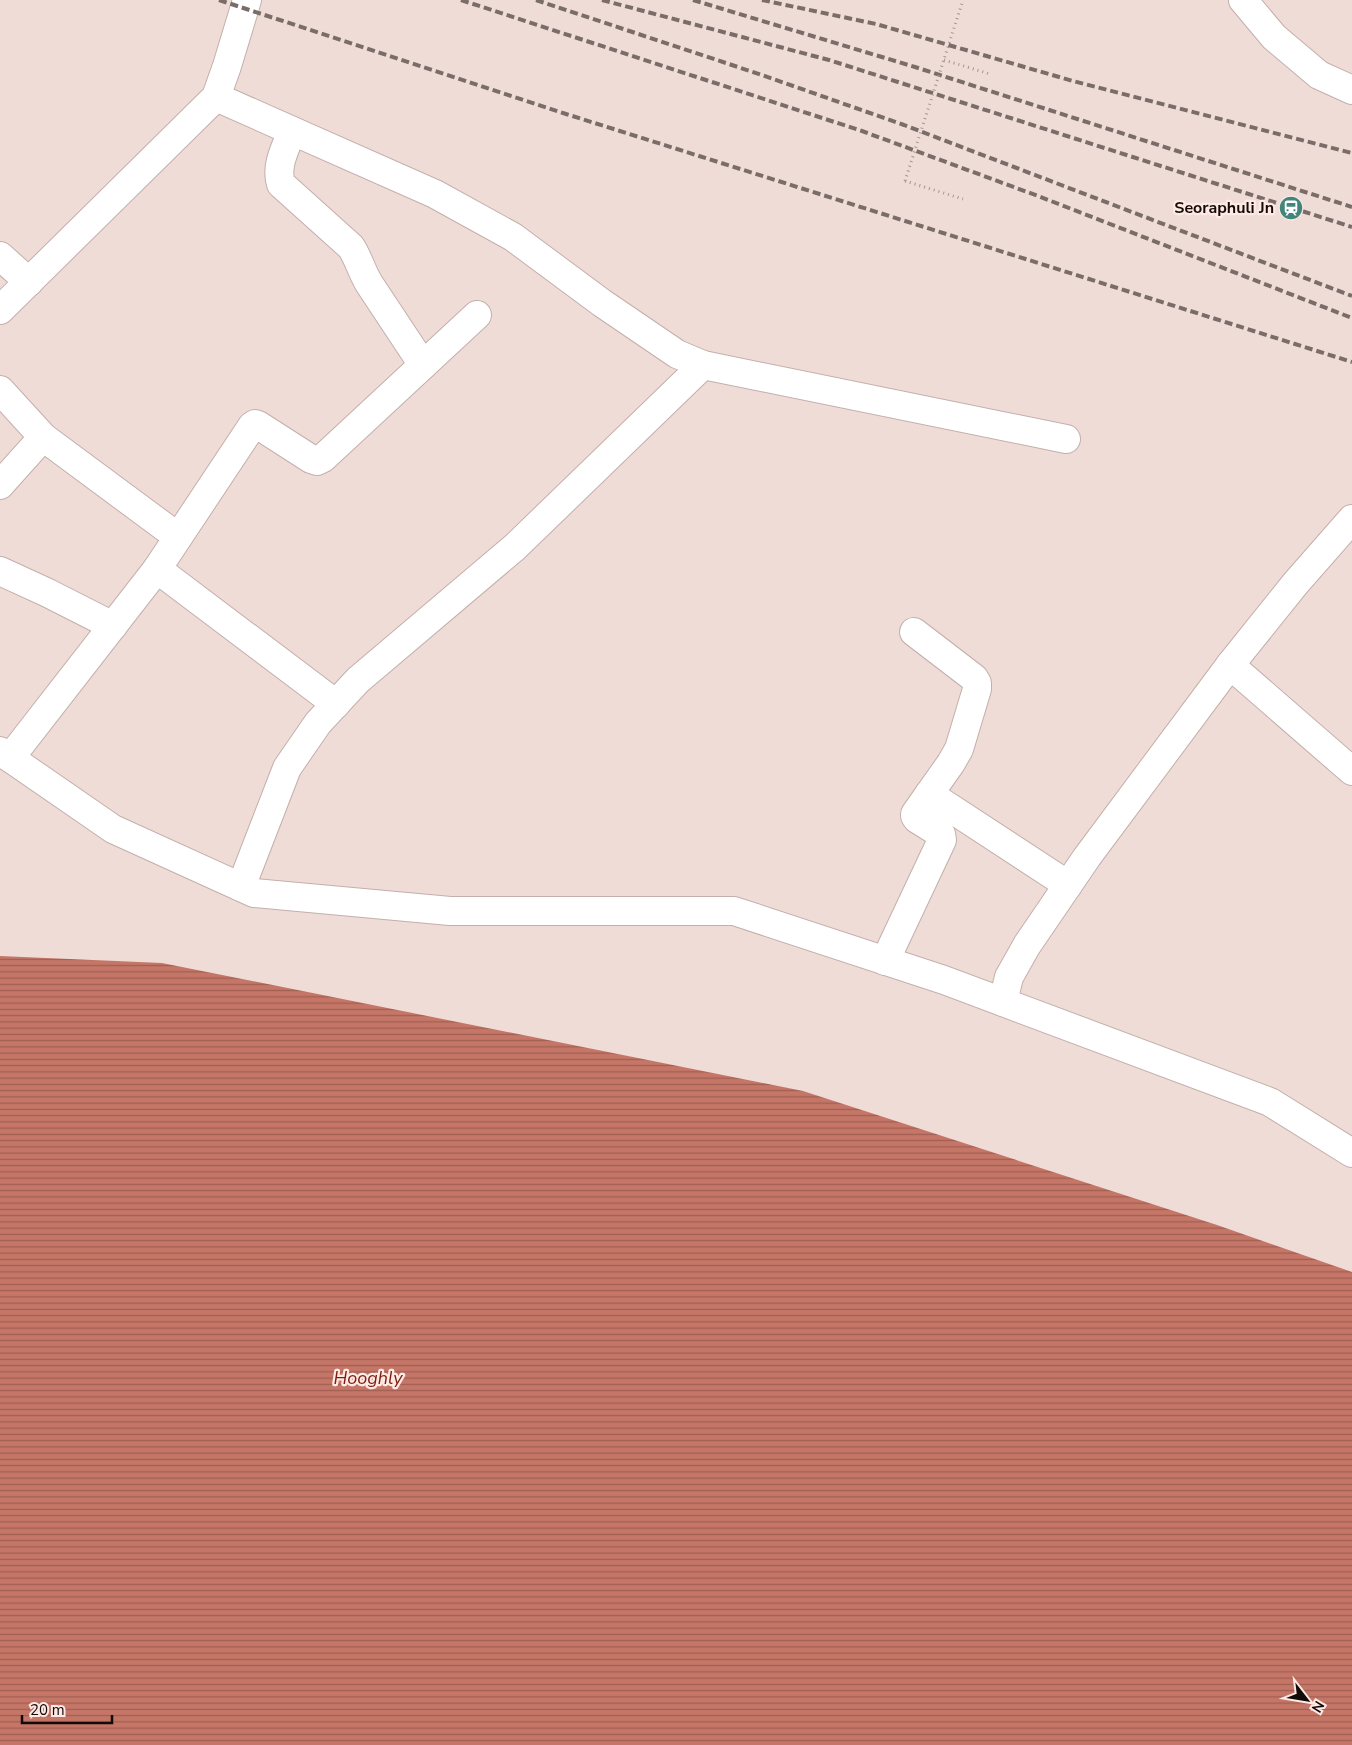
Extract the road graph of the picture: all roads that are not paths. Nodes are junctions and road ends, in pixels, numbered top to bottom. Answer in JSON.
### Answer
{"nodes":[{"id":1,"x":247,"y":0,"type":"edge"},
{"id":2,"x":1243,"y":0,"type":"edge"},
{"id":3,"x":1349,"y":84,"type":"edge"},
{"id":4,"x":216,"y":97,"type":"junction"},
{"id":5,"x":292,"y":131,"type":"junction"},
{"id":6,"x":0,"y":256,"type":"edge"},
{"id":7,"x":29,"y":282,"type":"junction"},
{"id":8,"x":0,"y":310,"type":"edge"},
{"id":9,"x":477,"y":315,"type":"dead end"},
{"id":10,"x":423,"y":365,"type":"junction"},
{"id":11,"x":703,"y":365,"type":"junction"},
{"id":12,"x":0,"y":390,"type":"edge"},
{"id":13,"x":43,"y":437,"type":"junction"},
{"id":14,"x":1066,"y":439,"type":"dead end"},
{"id":15,"x":0,"y":485,"type":"edge"},
{"id":16,"x":1352,"y":519,"type":"edge"},
{"id":17,"x":178,"y":537,"type":"junction"},
{"id":18,"x":157,"y":569,"type":"junction"},
{"id":19,"x":0,"y":571,"type":"edge"},
{"id":20,"x":112,"y":626,"type":"junction"},
{"id":21,"x":914,"y":632,"type":"dead end"},
{"id":22,"x":1230,"y":665,"type":"junction"},
{"id":23,"x":336,"y":704,"type":"junction"},
{"id":24,"x":5,"y":755,"type":"edge"},
{"id":25,"x":1352,"y":771,"type":"edge"},
{"id":26,"x":930,"y":794,"type":"junction"},
{"id":27,"x":1068,"y":885,"type":"junction"},
{"id":28,"x":241,"y":887,"type":"junction"},
{"id":29,"x":885,"y":961,"type":"junction"},
{"id":30,"x":1003,"y":1002,"type":"junction"},
{"id":31,"x":1352,"y":1153,"type":"edge"}],
"edges":[{"from":1,"to":4,"type":"street"},
{"from":2,"to":3,"type":"street"},
{"from":4,"to":5,"type":"street"},
{"from":4,"to":7,"type":"street"},
{"from":5,"to":10,"type":"street"},
{"from":5,"to":11,"type":"street"},
{"from":6,"to":7,"type":"street"},
{"from":7,"to":8,"type":"street"},
{"from":9,"to":10,"type":"street"},
{"from":10,"to":17,"type":"street"},
{"from":11,"to":14,"type":"street"},
{"from":11,"to":23,"type":"street"},
{"from":12,"to":13,"type":"street"},
{"from":13,"to":15,"type":"street"},
{"from":13,"to":17,"type":"street"},
{"from":16,"to":22,"type":"street"},
{"from":17,"to":18,"type":"street"},
{"from":18,"to":20,"type":"street"},
{"from":18,"to":23,"type":"street"},
{"from":19,"to":20,"type":"street"},
{"from":20,"to":24,"type":"street"},
{"from":21,"to":26,"type":"street"},
{"from":22,"to":25,"type":"street"},
{"from":22,"to":27,"type":"street"},
{"from":23,"to":28,"type":"street"},
{"from":24,"to":28,"type":"street"},
{"from":26,"to":27,"type":"street"},
{"from":26,"to":29,"type":"street"},
{"from":27,"to":30,"type":"street"},
{"from":28,"to":29,"type":"street"},
{"from":29,"to":30,"type":"street"},
{"from":30,"to":31,"type":"street"}]}
